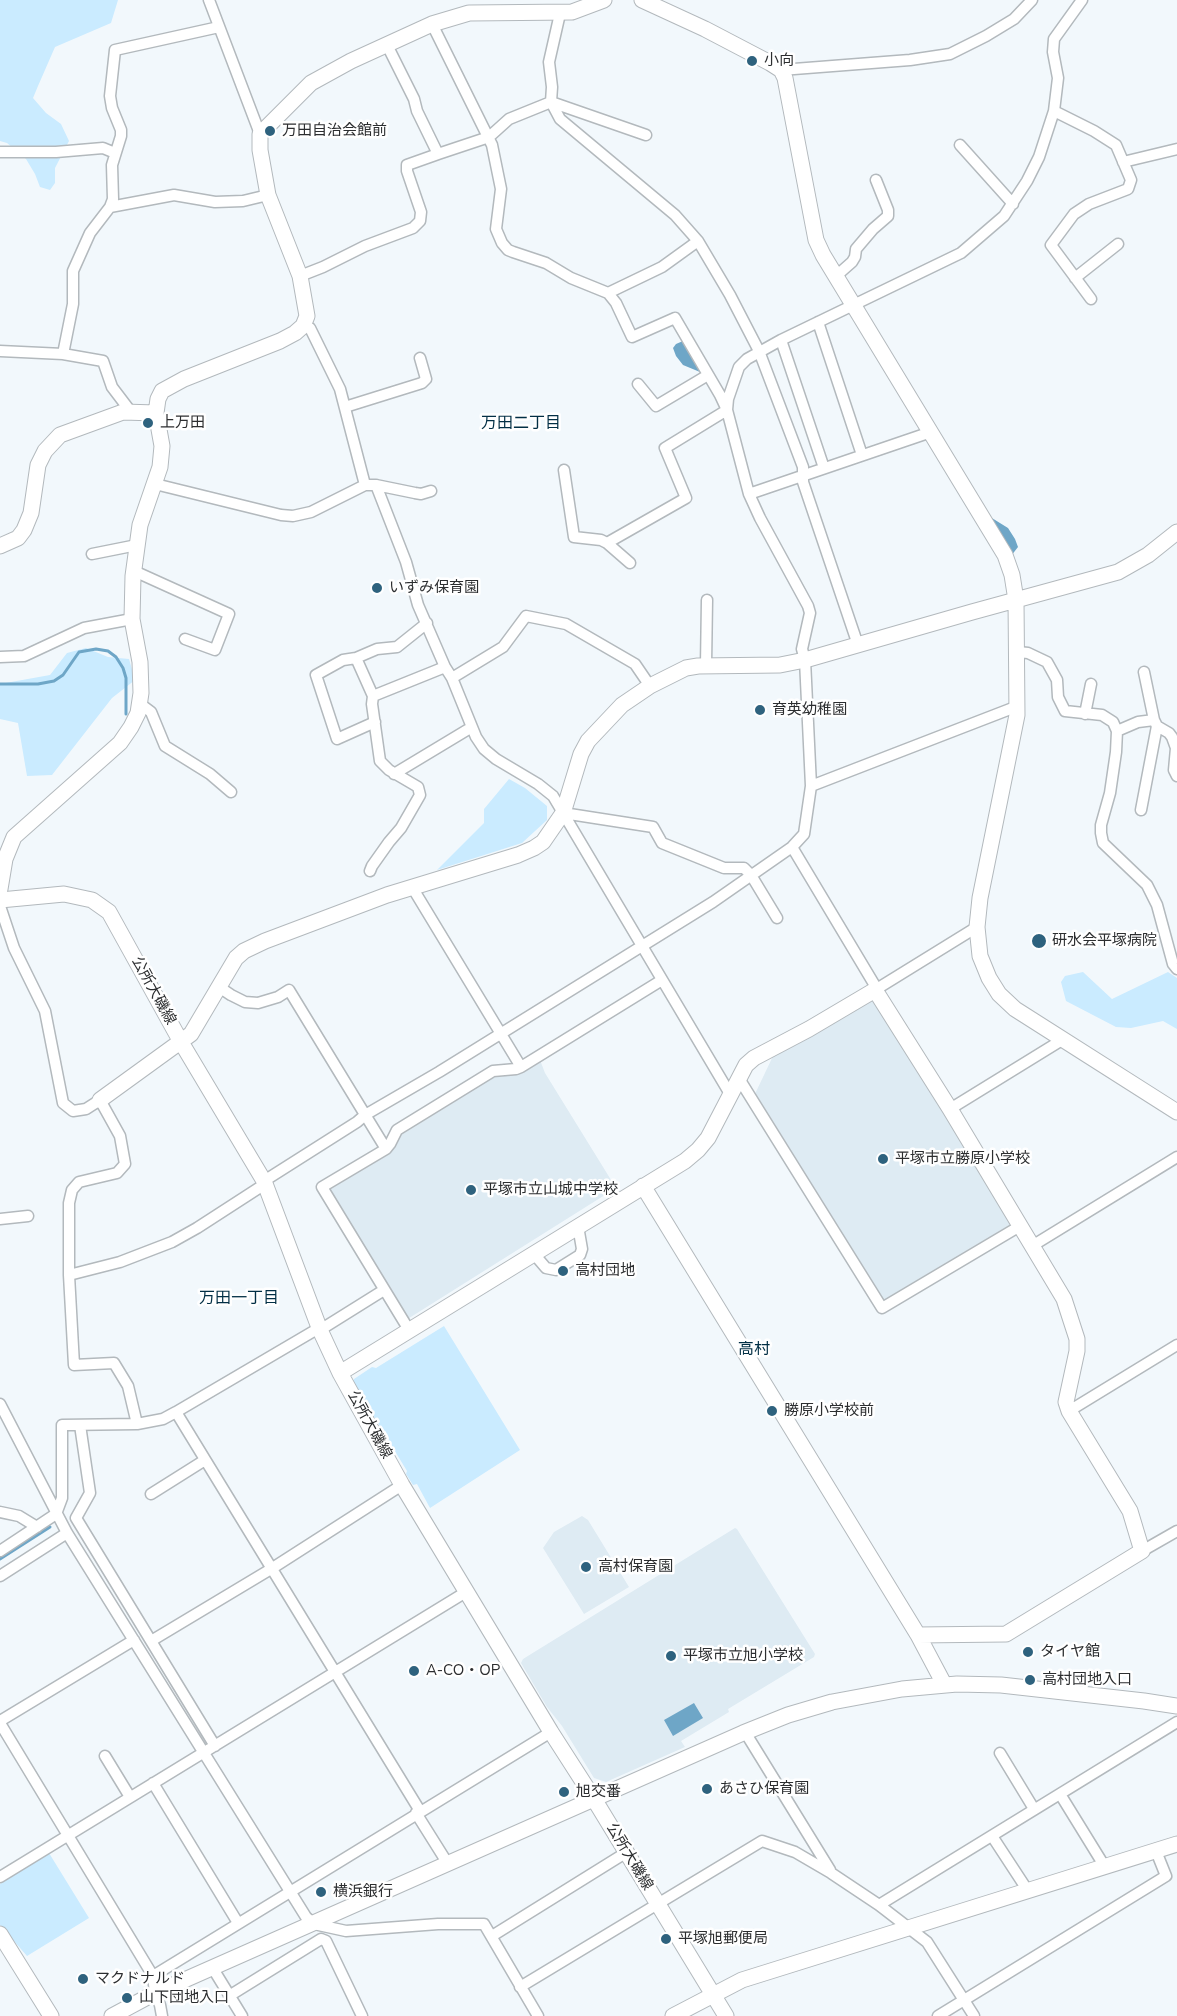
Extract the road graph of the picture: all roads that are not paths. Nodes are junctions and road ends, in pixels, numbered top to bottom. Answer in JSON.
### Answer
{"nodes":[{"id":1,"x":209,"y":0,"type":"edge"},
{"id":2,"x":604,"y":0,"type":"edge"},
{"id":3,"x":642,"y":0,"type":"edge"},
{"id":4,"x":1032,"y":0,"type":"edge"},
{"id":5,"x":1082,"y":0,"type":"edge"},
{"id":6,"x":558,"y":13,"type":"junction"},
{"id":7,"x":432,"y":24,"type":"junction"},
{"id":8,"x":219,"y":27,"type":"junction"},
{"id":9,"x":387,"y":45,"type":"junction"},
{"id":10,"x":781,"y":70,"type":"junction"},
{"id":11,"x":551,"y":102,"type":"junction"},
{"id":12,"x":1054,"y":111,"type":"junction"},
{"id":13,"x":260,"y":134,"type":"junction"},
{"id":14,"x":646,"y":135,"type":"dead end"},
{"id":15,"x":489,"y":137,"type":"junction"},
{"id":16,"x":960,"y":145,"type":"dead end"},
{"id":17,"x":1177,"y":149,"type":"edge"},
{"id":18,"x":0,"y":152,"type":"edge"},
{"id":19,"x":115,"y":153,"type":"junction"},
{"id":20,"x":438,"y":154,"type":"junction"},
{"id":21,"x":1123,"y":162,"type":"junction"},
{"id":22,"x":876,"y":180,"type":"dead end"},
{"id":23,"x":268,"y":195,"type":"junction"},
{"id":24,"x":1014,"y":204,"type":"junction"},
{"id":25,"x":110,"y":207,"type":"junction"},
{"id":26,"x":698,"y":241,"type":"junction"},
{"id":27,"x":1118,"y":244,"type":"dead end"},
{"id":28,"x":300,"y":276,"type":"junction"},
{"id":29,"x":835,"y":277,"type":"junction"},
{"id":30,"x":1075,"y":278,"type":"junction"},
{"id":31,"x":608,"y":293,"type":"junction"},
{"id":32,"x":1091,"y":299,"type":"dead end"},
{"id":33,"x":853,"y":306,"type":"junction"},
{"id":34,"x":818,"y":322,"type":"junction"},
{"id":35,"x":303,"y":326,"type":"junction"},
{"id":36,"x":781,"y":340,"type":"junction"},
{"id":37,"x":0,"y":351,"type":"edge"},
{"id":38,"x":759,"y":351,"type":"junction"},
{"id":39,"x":63,"y":354,"type":"junction"},
{"id":40,"x":420,"y":358,"type":"dead end"},
{"id":41,"x":708,"y":375,"type":"junction"},
{"id":42,"x":638,"y":384,"type":"dead end"},
{"id":43,"x":345,"y":407,"type":"junction"},
{"id":44,"x":727,"y":410,"type":"junction"},
{"id":45,"x":131,"y":412,"type":"junction"},
{"id":46,"x":156,"y":413,"type":"junction"},
{"id":47,"x":931,"y":432,"type":"junction"},
{"id":48,"x":862,"y":455,"type":"junction"},
{"id":49,"x":824,"y":468,"type":"junction"},
{"id":50,"x":564,"y":470,"type":"dead end"},
{"id":51,"x":804,"y":474,"type":"junction"},
{"id":52,"x":155,"y":484,"type":"junction"},
{"id":53,"x":371,"y":485,"type":"junction"},
{"id":54,"x":431,"y":490,"type":"dead end"},
{"id":55,"x":749,"y":494,"type":"junction"},
{"id":56,"x":1177,"y":532,"type":"edge"},
{"id":57,"x":607,"y":543,"type":"junction"},
{"id":58,"x":137,"y":545,"type":"junction"},
{"id":59,"x":0,"y":546,"type":"edge"},
{"id":60,"x":92,"y":554,"type":"dead end"},
{"id":61,"x":630,"y":563,"type":"dead end"},
{"id":62,"x":134,"y":571,"type":"junction"},
{"id":63,"x":707,"y":600,"type":"dead end"},
{"id":64,"x":1017,"y":600,"type":"junction"},
{"id":65,"x":132,"y":619,"type":"junction"},
{"id":66,"x":427,"y":623,"type":"junction"},
{"id":67,"x":185,"y":639,"type":"dead end"},
{"id":68,"x":858,"y":645,"type":"junction"},
{"id":69,"x":1018,"y":652,"type":"junction"},
{"id":70,"x":0,"y":657,"type":"edge"},
{"id":71,"x":356,"y":658,"type":"junction"},
{"id":72,"x":805,"y":660,"type":"junction"},
{"id":73,"x":706,"y":664,"type":"junction"},
{"id":74,"x":445,"y":667,"type":"junction"},
{"id":75,"x":1144,"y":672,"type":"dead end"},
{"id":76,"x":452,"y":678,"type":"junction"},
{"id":77,"x":1091,"y":684,"type":"dead end"},
{"id":78,"x":650,"y":686,"type":"junction"},
{"id":79,"x":373,"y":696,"type":"junction"},
{"id":80,"x":140,"y":703,"type":"junction"},
{"id":81,"x":1018,"y":706,"type":"junction"},
{"id":82,"x":1085,"y":714,"type":"junction"},
{"id":83,"x":375,"y":722,"type":"junction"},
{"id":84,"x":1155,"y":723,"type":"junction"},
{"id":85,"x":472,"y":727,"type":"junction"},
{"id":86,"x":1117,"y":731,"type":"junction"},
{"id":87,"x":1173,"y":731,"type":"edge"},
{"id":88,"x":394,"y":774,"type":"junction"},
{"id":89,"x":1177,"y":776,"type":"edge"},
{"id":90,"x":811,"y":786,"type":"junction"},
{"id":91,"x":231,"y":792,"type":"dead end"},
{"id":92,"x":1141,"y":810,"type":"dead end"},
{"id":93,"x":563,"y":813,"type":"junction"},
{"id":94,"x":792,"y":847,"type":"junction"},
{"id":95,"x":370,"y":871,"type":"dead end"},
{"id":96,"x":751,"y":875,"type":"junction"},
{"id":97,"x":412,"y":887,"type":"junction"},
{"id":98,"x":0,"y":889,"type":"edge"},
{"id":99,"x":0,"y":900,"type":"edge"},
{"id":100,"x":0,"y":906,"type":"edge"},
{"id":101,"x":777,"y":918,"type":"dead end"},
{"id":102,"x":977,"y":927,"type":"junction"},
{"id":103,"x":642,"y":945,"type":"junction"},
{"id":104,"x":1177,"y":969,"type":"edge"},
{"id":105,"x":662,"y":980,"type":"junction"},
{"id":106,"x":219,"y":987,"type":"junction"},
{"id":107,"x":876,"y":989,"type":"junction"},
{"id":108,"x":501,"y":1034,"type":"junction"},
{"id":109,"x":1062,"y":1040,"type":"junction"},
{"id":110,"x":181,"y":1042,"type":"junction"},
{"id":111,"x":521,"y":1067,"type":"junction"},
{"id":112,"x":738,"y":1077,"type":"junction"},
{"id":113,"x":730,"y":1094,"type":"junction"},
{"id":114,"x":100,"y":1100,"type":"junction"},
{"id":115,"x":950,"y":1109,"type":"junction"},
{"id":116,"x":1177,"y":1112,"type":"edge"},
{"id":117,"x":365,"y":1115,"type":"junction"},
{"id":118,"x":386,"y":1149,"type":"junction"},
{"id":119,"x":1177,"y":1157,"type":"edge"},
{"id":120,"x":265,"y":1182,"type":"junction"},
{"id":121,"x":643,"y":1186,"type":"junction"},
{"id":122,"x":28,"y":1216,"type":"dead end"},
{"id":123,"x":0,"y":1219,"type":"edge"},
{"id":124,"x":578,"y":1226,"type":"junction"},
{"id":125,"x":1020,"y":1226,"type":"junction"},
{"id":126,"x":1032,"y":1246,"type":"junction"},
{"id":127,"x":534,"y":1254,"type":"junction"},
{"id":128,"x":69,"y":1275,"type":"junction"},
{"id":129,"x":384,"y":1290,"type":"junction"},
{"id":130,"x":319,"y":1329,"type":"junction"},
{"id":131,"x":409,"y":1330,"type":"junction"},
{"id":132,"x":1177,"y":1345,"type":"edge"},
{"id":133,"x":340,"y":1373,"type":"junction"},
{"id":134,"x":0,"y":1404,"type":"edge"},
{"id":135,"x":1069,"y":1410,"type":"junction"},
{"id":136,"x":176,"y":1412,"type":"junction"},
{"id":137,"x":137,"y":1424,"type":"junction"},
{"id":138,"x":80,"y":1425,"type":"junction"},
{"id":139,"x":205,"y":1460,"type":"junction"},
{"id":140,"x":402,"y":1485,"type":"junction"},
{"id":141,"x":151,"y":1494,"type":"dead end"},
{"id":142,"x":0,"y":1512,"type":"edge"},
{"id":143,"x":56,"y":1514,"type":"junction"},
{"id":144,"x":38,"y":1527,"type":"junction"},
{"id":145,"x":1177,"y":1531,"type":"edge"},
{"id":146,"x":67,"y":1533,"type":"junction"},
{"id":147,"x":0,"y":1551,"type":"edge"},
{"id":148,"x":1142,"y":1551,"type":"junction"},
{"id":149,"x":271,"y":1569,"type":"junction"},
{"id":150,"x":0,"y":1576,"type":"edge"},
{"id":151,"x":466,"y":1592,"type":"junction"},
{"id":152,"x":918,"y":1635,"type":"junction"},
{"id":153,"x":134,"y":1640,"type":"junction"},
{"id":154,"x":151,"y":1641,"type":"junction"},
{"id":155,"x":335,"y":1673,"type":"junction"},
{"id":156,"x":944,"y":1684,"type":"junction"},
{"id":157,"x":1177,"y":1706,"type":"edge"},
{"id":158,"x":0,"y":1722,"type":"edge"},
{"id":159,"x":1177,"y":1722,"type":"edge"},
{"id":160,"x":551,"y":1732,"type":"junction"},
{"id":161,"x":745,"y":1732,"type":"junction"},
{"id":162,"x":215,"y":1746,"type":"junction"},
{"id":163,"x":204,"y":1752,"type":"junction"},
{"id":164,"x":1000,"y":1753,"type":"dead end"},
{"id":165,"x":105,"y":1756,"type":"dead end"},
{"id":166,"x":153,"y":1783,"type":"junction"},
{"id":167,"x":1060,"y":1794,"type":"junction"},
{"id":168,"x":130,"y":1797,"type":"junction"},
{"id":169,"x":594,"y":1799,"type":"junction"},
{"id":170,"x":1034,"y":1809,"type":"junction"},
{"id":171,"x":418,"y":1812,"type":"junction"},
{"id":172,"x":67,"y":1836,"type":"junction"},
{"id":173,"x":992,"y":1836,"type":"junction"},
{"id":174,"x":1177,"y":1844,"type":"edge"},
{"id":175,"x":1156,"y":1851,"type":"junction"},
{"id":176,"x":627,"y":1852,"type":"junction"},
{"id":177,"x":448,"y":1864,"type":"junction"},
{"id":178,"x":1105,"y":1867,"type":"junction"},
{"id":179,"x":831,"y":1873,"type":"junction"},
{"id":180,"x":0,"y":1877,"type":"edge"},
{"id":181,"x":291,"y":1891,"type":"junction"},
{"id":182,"x":1028,"y":1892,"type":"junction"},
{"id":183,"x":658,"y":1904,"type":"junction"},
{"id":184,"x":879,"y":1905,"type":"junction"},
{"id":185,"x":238,"y":1923,"type":"junction"},
{"id":186,"x":314,"y":1923,"type":"junction"},
{"id":187,"x":909,"y":1928,"type":"junction"},
{"id":188,"x":0,"y":1934,"type":"edge"},
{"id":189,"x":492,"y":1936,"type":"junction"},
{"id":190,"x":212,"y":1967,"type":"junction"},
{"id":191,"x":153,"y":1976,"type":"junction"},
{"id":192,"x":520,"y":1987,"type":"junction"},
{"id":193,"x":155,"y":1993,"type":"junction"},
{"id":194,"x":712,"y":1994,"type":"junction"},
{"id":195,"x":229,"y":1996,"type":"junction"},
{"id":196,"x":964,"y":2000,"type":"junction"},
{"id":197,"x":51,"y":2016,"type":"edge"},
{"id":198,"x":112,"y":2016,"type":"edge"},
{"id":199,"x":162,"y":2016,"type":"edge"},
{"id":200,"x":242,"y":2016,"type":"edge"},
{"id":201,"x":362,"y":2016,"type":"edge"},
{"id":202,"x":538,"y":2016,"type":"edge"},
{"id":203,"x":673,"y":2016,"type":"edge"},
{"id":204,"x":726,"y":2016,"type":"edge"},
{"id":205,"x":938,"y":2016,"type":"edge"},
{"id":206,"x":974,"y":2016,"type":"edge"}],
"edges":[{"from":1,"to":8,"type":"street"},
{"from":2,"to":6,"type":"street"},
{"from":3,"to":10,"type":"street"},
{"from":4,"to":10,"type":"street"},
{"from":5,"to":12,"type":"street"},
{"from":6,"to":7,"type":"street"},
{"from":6,"to":11,"type":"street"},
{"from":7,"to":9,"type":"street"},
{"from":7,"to":15,"type":"street"},
{"from":8,"to":13,"type":"street"},
{"from":8,"to":19,"type":"street"},
{"from":9,"to":13,"type":"street"},
{"from":9,"to":20,"type":"street"},
{"from":10,"to":29,"type":"street"},
{"from":11,"to":14,"type":"street"},
{"from":11,"to":15,"type":"street"},
{"from":11,"to":26,"type":"street"},
{"from":12,"to":21,"type":"street"},
{"from":12,"to":24,"type":"street"},
{"from":13,"to":23,"type":"street"},
{"from":15,"to":20,"type":"street"},
{"from":15,"to":31,"type":"street"},
{"from":16,"to":24,"type":"street"},
{"from":17,"to":21,"type":"street"},
{"from":18,"to":19,"type":"street"},
{"from":19,"to":25,"type":"street"},
{"from":20,"to":28,"type":"street"},
{"from":21,"to":30,"type":"street"},
{"from":22,"to":29,"type":"street"},
{"from":23,"to":25,"type":"street"},
{"from":23,"to":28,"type":"street"},
{"from":24,"to":33,"type":"street"},
{"from":25,"to":39,"type":"street"},
{"from":26,"to":31,"type":"street"},
{"from":26,"to":38,"type":"street"},
{"from":27,"to":30,"type":"street"},
{"from":28,"to":35,"type":"street"},
{"from":29,"to":33,"type":"street"},
{"from":30,"to":32,"type":"street"},
{"from":31,"to":41,"type":"street"},
{"from":33,"to":34,"type":"street"},
{"from":33,"to":47,"type":"street"},
{"from":34,"to":36,"type":"street"},
{"from":34,"to":48,"type":"street"},
{"from":35,"to":43,"type":"street"},
{"from":35,"to":46,"type":"street"},
{"from":36,"to":38,"type":"street"},
{"from":36,"to":49,"type":"street"},
{"from":37,"to":39,"type":"street"},
{"from":38,"to":44,"type":"street"},
{"from":38,"to":51,"type":"street"},
{"from":39,"to":45,"type":"street"},
{"from":40,"to":43,"type":"street"},
{"from":41,"to":42,"type":"street"},
{"from":41,"to":44,"type":"street"},
{"from":43,"to":53,"type":"street"},
{"from":44,"to":55,"type":"street"},
{"from":44,"to":57,"type":"street"},
{"from":45,"to":46,"type":"street"},
{"from":45,"to":59,"type":"street"},
{"from":46,"to":52,"type":"street"},
{"from":47,"to":48,"type":"street"},
{"from":47,"to":64,"type":"street"},
{"from":48,"to":49,"type":"street"},
{"from":49,"to":51,"type":"street"},
{"from":50,"to":57,"type":"street"},
{"from":51,"to":55,"type":"street"},
{"from":51,"to":68,"type":"street"},
{"from":52,"to":53,"type":"street"},
{"from":52,"to":58,"type":"street"},
{"from":53,"to":54,"type":"street"},
{"from":53,"to":66,"type":"street"},
{"from":55,"to":72,"type":"street"},
{"from":56,"to":64,"type":"street"},
{"from":57,"to":61,"type":"street"},
{"from":58,"to":60,"type":"street"},
{"from":58,"to":62,"type":"street"},
{"from":62,"to":65,"type":"street"},
{"from":62,"to":67,"type":"street"},
{"from":63,"to":73,"type":"street"},
{"from":64,"to":68,"type":"street"},
{"from":64,"to":69,"type":"street"},
{"from":65,"to":70,"type":"street"},
{"from":65,"to":80,"type":"street"},
{"from":66,"to":71,"type":"street"},
{"from":66,"to":74,"type":"street"},
{"from":68,"to":72,"type":"street"},
{"from":69,"to":81,"type":"street"},
{"from":69,"to":82,"type":"street"},
{"from":71,"to":79,"type":"street"},
{"from":71,"to":83,"type":"street"},
{"from":72,"to":73,"type":"street"},
{"from":72,"to":90,"type":"street"},
{"from":73,"to":78,"type":"street"},
{"from":74,"to":76,"type":"street"},
{"from":74,"to":79,"type":"street"},
{"from":75,"to":84,"type":"street"},
{"from":76,"to":78,"type":"street"},
{"from":76,"to":85,"type":"street"},
{"from":77,"to":82,"type":"street"},
{"from":78,"to":93,"type":"street"},
{"from":79,"to":83,"type":"street"},
{"from":80,"to":91,"type":"street"},
{"from":80,"to":98,"type":"street"},
{"from":81,"to":90,"type":"street"},
{"from":81,"to":102,"type":"street"},
{"from":82,"to":86,"type":"street"},
{"from":83,"to":88,"type":"street"},
{"from":84,"to":86,"type":"street"},
{"from":84,"to":87,"type":"street"},
{"from":84,"to":92,"type":"street"},
{"from":85,"to":88,"type":"street"},
{"from":85,"to":93,"type":"street"},
{"from":86,"to":104,"type":"street"},
{"from":87,"to":89,"type":"street"},
{"from":88,"to":95,"type":"street"},
{"from":90,"to":94,"type":"street"},
{"from":93,"to":96,"type":"street"},
{"from":93,"to":97,"type":"street"},
{"from":93,"to":103,"type":"street"},
{"from":94,"to":96,"type":"street"},
{"from":94,"to":107,"type":"street"},
{"from":96,"to":101,"type":"street"},
{"from":96,"to":103,"type":"street"},
{"from":97,"to":106,"type":"street"},
{"from":97,"to":108,"type":"street"},
{"from":99,"to":110,"type":"street","name":"公所大磯線"},
{"from":100,"to":114,"type":"street"},
{"from":102,"to":107,"type":"street"},
{"from":102,"to":109,"type":"street"},
{"from":103,"to":105,"type":"street"},
{"from":103,"to":108,"type":"street"},
{"from":105,"to":111,"type":"street"},
{"from":105,"to":113,"type":"street"},
{"from":106,"to":110,"type":"street"},
{"from":106,"to":117,"type":"street"},
{"from":107,"to":112,"type":"street"},
{"from":107,"to":115,"type":"street"},
{"from":108,"to":111,"type":"street"},
{"from":108,"to":117,"type":"street"},
{"from":109,"to":115,"type":"street"},
{"from":109,"to":116,"type":"street"},
{"from":110,"to":114,"type":"street"},
{"from":110,"to":120,"type":"street","name":"公所大磯線"},
{"from":111,"to":118,"type":"street"},
{"from":112,"to":113,"type":"street"},
{"from":112,"to":125,"type":"street"},
{"from":113,"to":121,"type":"street"},
{"from":114,"to":128,"type":"street"},
{"from":115,"to":125,"type":"street"},
{"from":117,"to":118,"type":"street"},
{"from":117,"to":120,"type":"street"},
{"from":118,"to":129,"type":"street"},
{"from":119,"to":126,"type":"street"},
{"from":120,"to":128,"type":"street"},
{"from":120,"to":130,"type":"street","name":"公所大磯線"},
{"from":121,"to":124,"type":"street"},
{"from":121,"to":152,"type":"street"},
{"from":122,"to":123,"type":"street"},
{"from":124,"to":127,"type":"street"},
{"from":124,"to":127,"type":"street"},
{"from":125,"to":126,"type":"street"},
{"from":126,"to":135,"type":"street"},
{"from":127,"to":131,"type":"street"},
{"from":128,"to":137,"type":"street"},
{"from":129,"to":130,"type":"street"},
{"from":129,"to":131,"type":"street"},
{"from":130,"to":133,"type":"street","name":"公所大磯線"},
{"from":130,"to":136,"type":"street"},
{"from":131,"to":133,"type":"street"},
{"from":132,"to":135,"type":"street"},
{"from":133,"to":140,"type":"street","name":"公所大磯線"},
{"from":134,"to":143,"type":"street"},
{"from":135,"to":148,"type":"street"},
{"from":136,"to":137,"type":"street"},
{"from":136,"to":139,"type":"street"},
{"from":137,"to":138,"type":"street"},
{"from":138,"to":143,"type":"street"},
{"from":138,"to":154,"type":"street"},
{"from":139,"to":141,"type":"street"},
{"from":139,"to":149,"type":"street"},
{"from":140,"to":149,"type":"street"},
{"from":140,"to":151,"type":"street","name":"公所大磯線"},
{"from":142,"to":144,"type":"street"},
{"from":143,"to":144,"type":"street"},
{"from":143,"to":146,"type":"street"},
{"from":144,"to":147,"type":"street"},
{"from":145,"to":148,"type":"street"},
{"from":146,"to":150,"type":"street"},
{"from":146,"to":153,"type":"street"},
{"from":148,"to":152,"type":"street"},
{"from":149,"to":154,"type":"street"},
{"from":149,"to":155,"type":"street"},
{"from":151,"to":155,"type":"street"},
{"from":151,"to":160,"type":"street","name":"公所大磯線"},
{"from":152,"to":156,"type":"street"},
{"from":153,"to":158,"type":"street"},
{"from":153,"to":163,"type":"street"},
{"from":154,"to":162,"type":"street"},
{"from":155,"to":162,"type":"street"},
{"from":155,"to":171,"type":"street"},
{"from":156,"to":157,"type":"street"},
{"from":156,"to":161,"type":"street"},
{"from":158,"to":172,"type":"street"},
{"from":159,"to":167,"type":"street"},
{"from":160,"to":169,"type":"street","name":"公所大磯線"},
{"from":160,"to":171,"type":"street"},
{"from":161,"to":169,"type":"street"},
{"from":161,"to":179,"type":"street"},
{"from":162,"to":163,"type":"street"},
{"from":163,"to":166,"type":"street"},
{"from":163,"to":181,"type":"street"},
{"from":164,"to":170,"type":"street"},
{"from":165,"to":168,"type":"street"},
{"from":166,"to":168,"type":"street"},
{"from":166,"to":185,"type":"street"},
{"from":167,"to":170,"type":"street"},
{"from":167,"to":178,"type":"street"},
{"from":168,"to":172,"type":"street"},
{"from":169,"to":176,"type":"street","name":"公所大磯線"},
{"from":169,"to":177,"type":"street"},
{"from":170,"to":173,"type":"street"},
{"from":171,"to":177,"type":"street"},
{"from":171,"to":181,"type":"street"},
{"from":172,"to":180,"type":"street"},
{"from":172,"to":191,"type":"street"},
{"from":173,"to":182,"type":"street"},
{"from":173,"to":184,"type":"street"},
{"from":174,"to":175,"type":"street"},
{"from":175,"to":178,"type":"street"},
{"from":175,"to":196,"type":"street"},
{"from":176,"to":183,"type":"street","name":"公所大磯線"},
{"from":176,"to":189,"type":"street"},
{"from":177,"to":186,"type":"street"},
{"from":178,"to":182,"type":"street"},
{"from":179,"to":183,"type":"street"},
{"from":179,"to":184,"type":"street"},
{"from":181,"to":185,"type":"street"},
{"from":181,"to":186,"type":"street"},
{"from":182,"to":187,"type":"street"},
{"from":183,"to":192,"type":"street"},
{"from":183,"to":194,"type":"street","name":"公所大磯線"},
{"from":184,"to":187,"type":"street"},
{"from":185,"to":191,"type":"street"},
{"from":186,"to":189,"type":"street"},
{"from":186,"to":190,"type":"street"},
{"from":187,"to":194,"type":"street"},
{"from":187,"to":196,"type":"street"},
{"from":188,"to":197,"type":"street"},
{"from":189,"to":192,"type":"street"},
{"from":190,"to":193,"type":"street"},
{"from":190,"to":195,"type":"street"},
{"from":191,"to":193,"type":"street"},
{"from":192,"to":202,"type":"street"},
{"from":193,"to":198,"type":"street"},
{"from":193,"to":199,"type":"street"},
{"from":194,"to":203,"type":"street"},
{"from":194,"to":204,"type":"street","name":"公所大磯線"},
{"from":195,"to":200,"type":"street"},
{"from":195,"to":201,"type":"street"},
{"from":196,"to":205,"type":"street"},
{"from":196,"to":206,"type":"street"}]}
